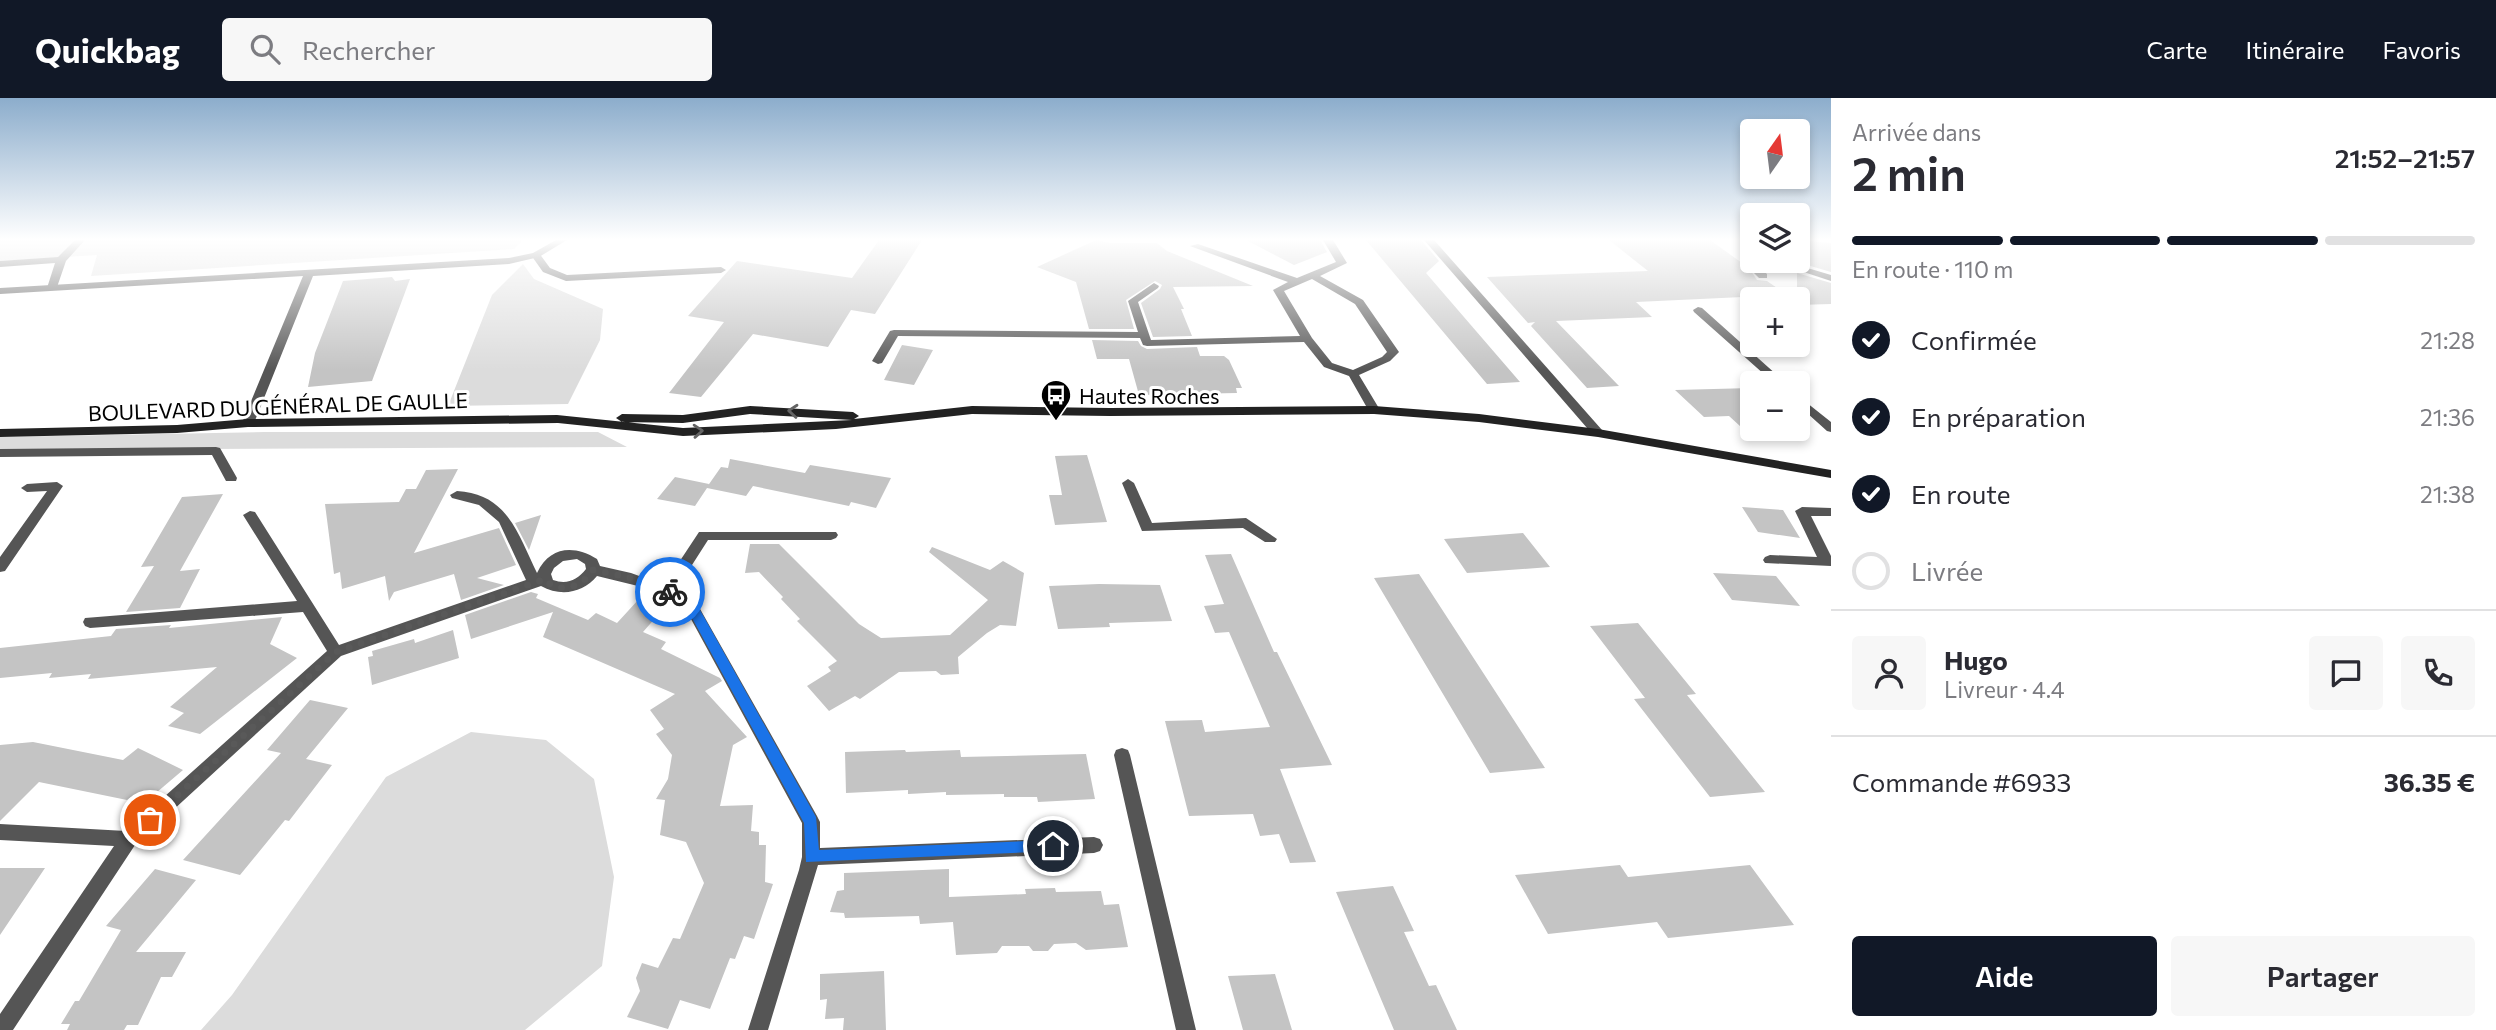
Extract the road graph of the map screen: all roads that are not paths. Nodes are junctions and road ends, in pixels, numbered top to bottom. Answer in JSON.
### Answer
{"nodes":[{"id":1,"x":53,"y":283,"type":"edge"},
{"id":2,"x":120,"y":283,"type":"edge"},
{"id":3,"x":305,"y":283,"type":"edge"},
{"id":4,"x":1293,"y":283,"type":"edge"},
{"id":5,"x":1326,"y":283,"type":"edge"},
{"id":6,"x":1467,"y":283,"type":"edge"},
{"id":7,"x":1154,"y":286,"type":"dead end"},
{"id":8,"x":52,"y":288,"type":"junction"},
{"id":9,"x":0,"y":291,"type":"edge"},
{"id":10,"x":1698,"y":310,"type":"dead end"},
{"id":11,"x":1145,"y":335,"type":"junction"},
{"id":12,"x":1307,"y":339,"type":"junction"},
{"id":13,"x":878,"y":360,"type":"dead end"},
{"id":14,"x":1767,"y":371,"type":"edge"},
{"id":15,"x":1353,"y":374,"type":"junction"},
{"id":16,"x":1810,"y":409,"type":"edge"},
{"id":17,"x":1374,"y":410,"type":"junction"},
{"id":18,"x":886,"y":418,"type":"junction"},
{"id":19,"x":557,"y":419,"type":"junction"},
{"id":20,"x":248,"y":423,"type":"junction"},
{"id":21,"x":1831,"y":428,"type":"edge"},
{"id":22,"x":0,"y":433,"type":"edge"},
{"id":23,"x":1598,"y":433,"type":"junction"},
{"id":24,"x":0,"y":453,"type":"edge"},
{"id":25,"x":1831,"y":474,"type":"edge"},
{"id":26,"x":231,"y":478,"type":"dead end"},
{"id":27,"x":1128,"y":483,"type":"dead end"},
{"id":28,"x":27,"y":488,"type":"dead end"},
{"id":29,"x":457,"y":495,"type":"dead end"},
{"id":30,"x":1831,"y":512,"type":"edge"},
{"id":31,"x":250,"y":515,"type":"dead end"},
{"id":32,"x":831,"y":535,"type":"dead end"},
{"id":33,"x":1270,"y":539,"type":"dead end"},
{"id":34,"x":1770,"y":560,"type":"dead end"},
{"id":35,"x":0,"y":567,"type":"edge"},
{"id":36,"x":593,"y":570,"type":"junction"},
{"id":37,"x":540,"y":581,"type":"junction"},
{"id":38,"x":668,"y":591,"type":"junction"},
{"id":39,"x":307,"y":606,"type":"junction"},
{"id":40,"x":90,"y":622,"type":"dead end"},
{"id":41,"x":336,"y":652,"type":"junction"},
{"id":42,"x":1122,"y":755,"type":"dead end"},
{"id":43,"x":0,"y":832,"type":"edge"},
{"id":44,"x":129,"y":839,"type":"junction"},
{"id":45,"x":1094,"y":845,"type":"dead end"},
{"id":46,"x":811,"y":857,"type":"junction"},
{"id":47,"x":1,"y":1030,"type":"edge"},
{"id":48,"x":758,"y":1030,"type":"edge"},
{"id":49,"x":1186,"y":1030,"type":"edge"}],
"edges":[{"from":1,"to":8,"type":"street"},
{"from":2,"to":8,"type":"street"},
{"from":3,"to":20,"type":"street"},
{"from":4,"to":12,"type":"street"},
{"from":5,"to":15,"type":"street"},
{"from":6,"to":23,"type":"street"},
{"from":7,"to":11,"type":"street"},
{"from":8,"to":9,"type":"street"},
{"from":10,"to":14,"type":"street"},
{"from":11,"to":12,"type":"street"},
{"from":11,"to":13,"type":"street"},
{"from":12,"to":15,"type":"street"},
{"from":15,"to":17,"type":"street"},
{"from":16,"to":21,"type":"street"},
{"from":17,"to":18,"type":"street","name":"BOULEVARD DU GÉNÉRAL DE GAULLE"},
{"from":17,"to":23,"type":"street","name":"BOULEVARD DU GÉNÉRAL DE GAULLE"},
{"from":18,"to":19,"type":"street","name":"BOULEVARD DU GÉNÉRAL DE GAULLE","one_way":true},
{"from":19,"to":18,"type":"street","name":"BOULEVARD DU GÉNÉRAL DE GAULLE","one_way":true},
{"from":19,"to":20,"type":"street","name":"BOULEVARD DU GÉNÉRAL DE GAULLE"},
{"from":20,"to":22,"type":"street","name":"BOULEVARD DU GÉNÉRAL DE GAULLE"},
{"from":23,"to":25,"type":"street","name":"BOULEVARD DU GÉNÉRAL DE GAULLE"},
{"from":24,"to":26,"type":"street","name":"BOULEVARD DU GÉNÉRAL DE GAULLE"},
{"from":27,"to":33,"type":"street"},
{"from":28,"to":35,"type":"street"},
{"from":29,"to":37,"type":"street"},
{"from":30,"to":34,"type":"street"},
{"from":31,"to":39,"type":"street"},
{"from":32,"to":38,"type":"street"},
{"from":36,"to":37,"type":"street"},
{"from":36,"to":37,"type":"street"},
{"from":36,"to":38,"type":"street"},
{"from":37,"to":41,"type":"street"},
{"from":38,"to":46,"type":"street"},
{"from":39,"to":40,"type":"street"},
{"from":39,"to":41,"type":"street"},
{"from":41,"to":44,"type":"street"},
{"from":42,"to":49,"type":"street"},
{"from":43,"to":44,"type":"street"},
{"from":44,"to":47,"type":"street"},
{"from":45,"to":46,"type":"street"},
{"from":46,"to":48,"type":"street"}]}
